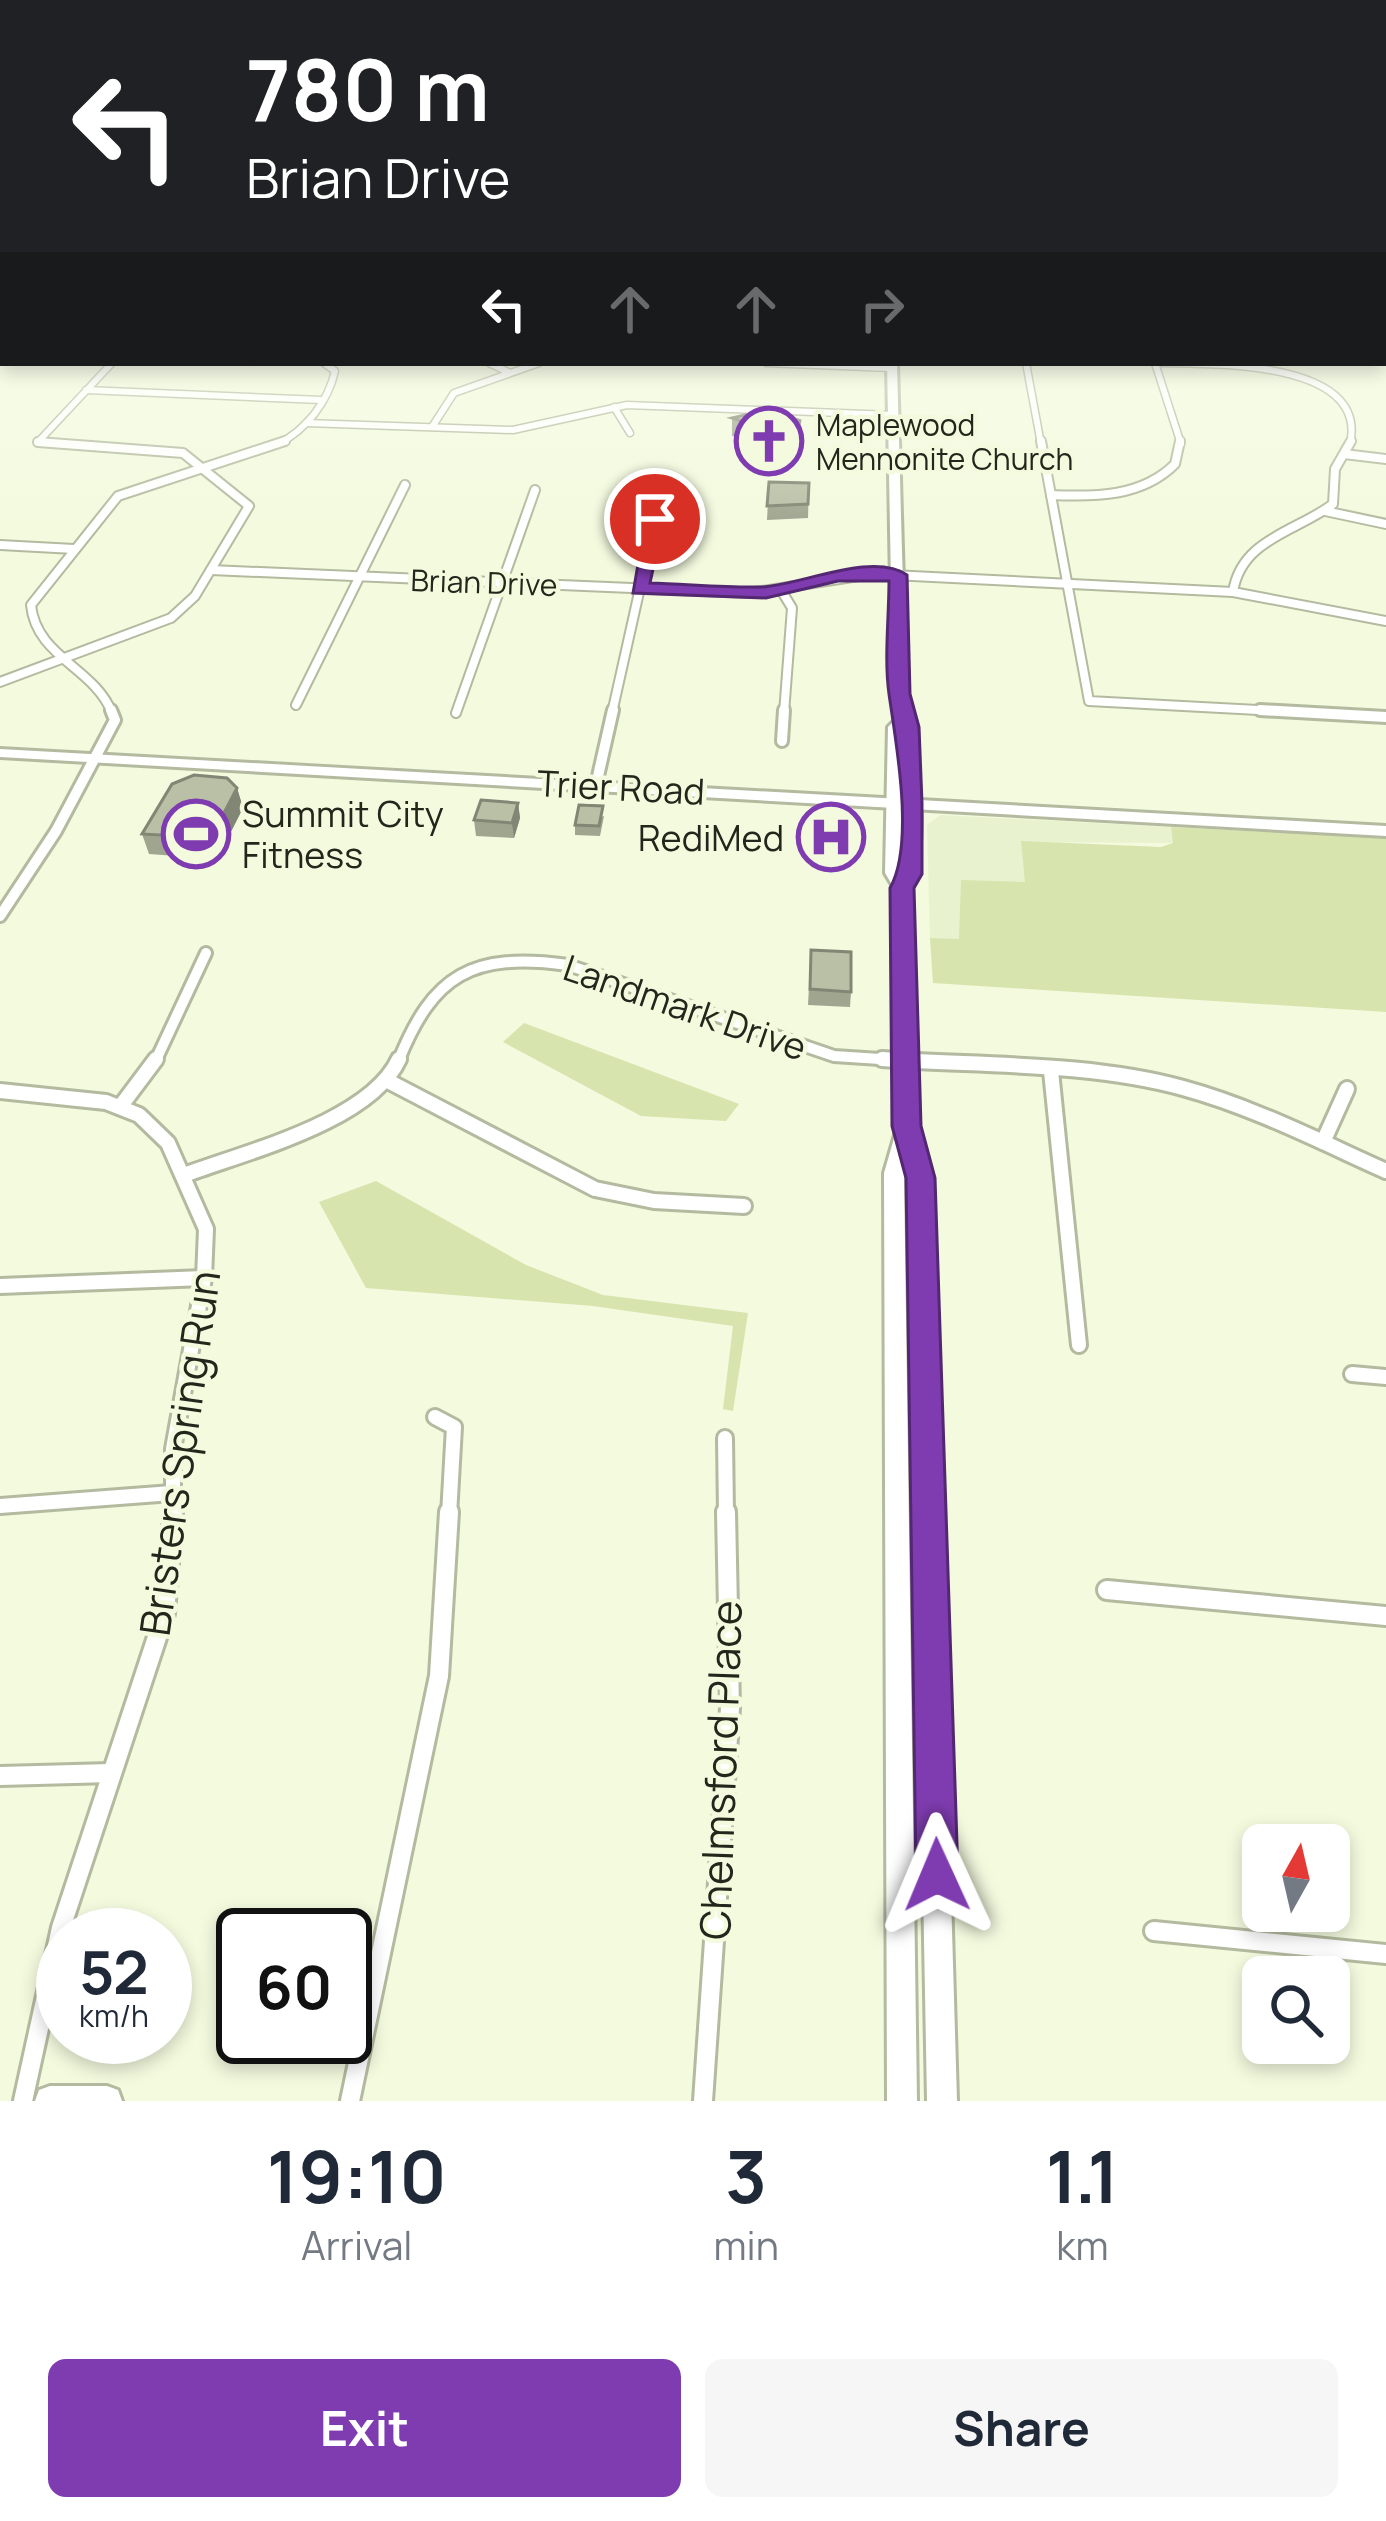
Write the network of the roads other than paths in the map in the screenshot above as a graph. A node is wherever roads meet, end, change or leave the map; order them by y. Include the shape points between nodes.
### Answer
1 (109, 366) edge
2 (327, 366) edge
3 (495, 366) edge
4 (529, 366) edge
5 (891, 366) edge
6 (1027, 366) edge
7 (1159, 366) edge
8 (1192, 366) edge
9 (508, 372) junction
10 (86, 391) junction
11 (321, 400) junction
12 (614, 407) junction
13 (892, 415) junction
14 (306, 423) junction
15 (432, 427) junction
16 (629, 433) dead end
17 (1344, 454) junction
18 (1386, 459) edge
19 (203, 467) junction
20 (405, 485) dead end
21 (535, 490) dead end
22 (661, 494) dead end
23 (1051, 495) junction
24 (1325, 512) junction
25 (1386, 524) edge
26 (0, 545) edge
27 (74, 549) junction
28 (211, 570) junction
29 (898, 575) junction
30 (358, 577) junction
31 (502, 582) junction
32 (1066, 584) junction
33 (640, 589) junction
34 (781, 590) junction
35 (1232, 592) junction
36 (1386, 621) edge
37 (67, 659) junction
38 (0, 682) edge
39 (296, 706) dead end
40 (456, 713) dead end
41 (1386, 717) edge
42 (782, 741) dead end
43 (0, 753) edge
44 (95, 758) junction
45 (596, 785) junction
46 (902, 802) junction
47 (1386, 832) edge
48 (0, 916) edge
49 (206, 953) dead end
50 (905, 1062) junction
51 (1051, 1071) junction
52 (388, 1081) junction
53 (1348, 1089) dead end
54 (0, 1091) edge
55 (119, 1107) junction
56 (906, 1126) junction
57 (1323, 1142) junction
58 (1386, 1171) edge
59 (184, 1175) junction
60 (744, 1206) dead end
61 (204, 1278) junction
62 (0, 1286) edge
63 (1079, 1345) dead end
64 (1352, 1374) dead end
65 (1386, 1377) edge
66 (435, 1417) dead end
67 (725, 1438) dead end
68 (172, 1492) junction
69 (0, 1506) edge
70 (1107, 1590) dead end
71 (1386, 1616) edge
72 (111, 1773) junction
73 (0, 1776) edge
74 (1154, 1931) dead end
75 (1386, 1954) edge
76 (23, 2101) edge
77 (50, 2101) edge
78 (106, 2101) edge
79 (350, 2101) edge
80 (703, 2101) edge
81 (902, 2101) edge
82 (942, 2101) edge

1 - 10 street
2 - 11 street via 335,376
3 - 9 street
4 - 9 street
5 - 13 main road
6 - 23 street
7 - 23 street via 1179,461 1130,489
8 - 17 street via 1294,375 1340,402 1352,426
9 - 15 street via 454,393
10 - 11 street
10 - 19 street via 38,442 170,449
11 - 14 street
12 - 13 street
12 - 15 street via 533,428
12 - 16 street
13 - 29 main road
14 - 15 street
14 - 19 street via 282,443
17 - 18 street
17 - 24 street
19 - 27 street via 118,496
19 - 28 street via 249,506
20 - 30 street
21 - 31 street
22 - 33 street
23 - 32 street
24 - 25 street
24 - 35 street via 1244,555 1232,570
26 - 27 street
27 - 37 street via 30,612
28 - 30 street, Brian Drive
28 - 37 street via 171,618
29 - 32 street, Brian Drive
29 - 34 street, Brian Drive via 838,575
29 - 46 main road via 909,727
30 - 31 street, Brian Drive
30 - 39 street
31 - 33 street, Brian Drive
31 - 40 street
32 - 35 street, Brian Drive
32 - 41 street via 1089,701
33 - 34 street, Brian Drive
33 - 45 street
34 - 42 street via 792,608
35 - 36 street, Brian Drive
37 - 38 street
37 - 44 street via 114,711
43 - 44 main road, Trier Road
44 - 45 main road, Trier Road
44 - 48 street
45 - 46 main road, Trier Road
46 - 47 main road, Trier Road
46 - 50 main road via 910,874 902,888
49 - 55 street via 151,1070
50 - 51 street, Landmark Drive
50 - 52 street, Landmark Drive via 809,1051 568,964 533,961 483,967 439,988 419,1010
50 - 56 main road
51 - 57 street, Landmark Drive via 1180,1087
51 - 63 street
52 - 59 street via 330,1117
52 - 60 street via 595,1190
53 - 57 street
54 - 55 street
55 - 59 street, Bristers Spring Run via 153,1125
56 - 81 main road via 894,1173
56 - 82 main road via 920,1178
57 - 58 street, Landmark Drive
59 - 61 street, Bristers Spring Run via 206,1229
61 - 62 street
61 - 68 street, Bristers Spring Run
64 - 65 street
66 - 79 street via 454,1427 441,1658
67 - 80 street, Chelmsford Place via 730,1708
68 - 69 street
68 - 72 street, Bristers Spring Run via 165,1612
70 - 71 street
72 - 73 street
72 - 76 street, Bristers Spring Run via 61,1928
74 - 75 street
77 - 78 main road

